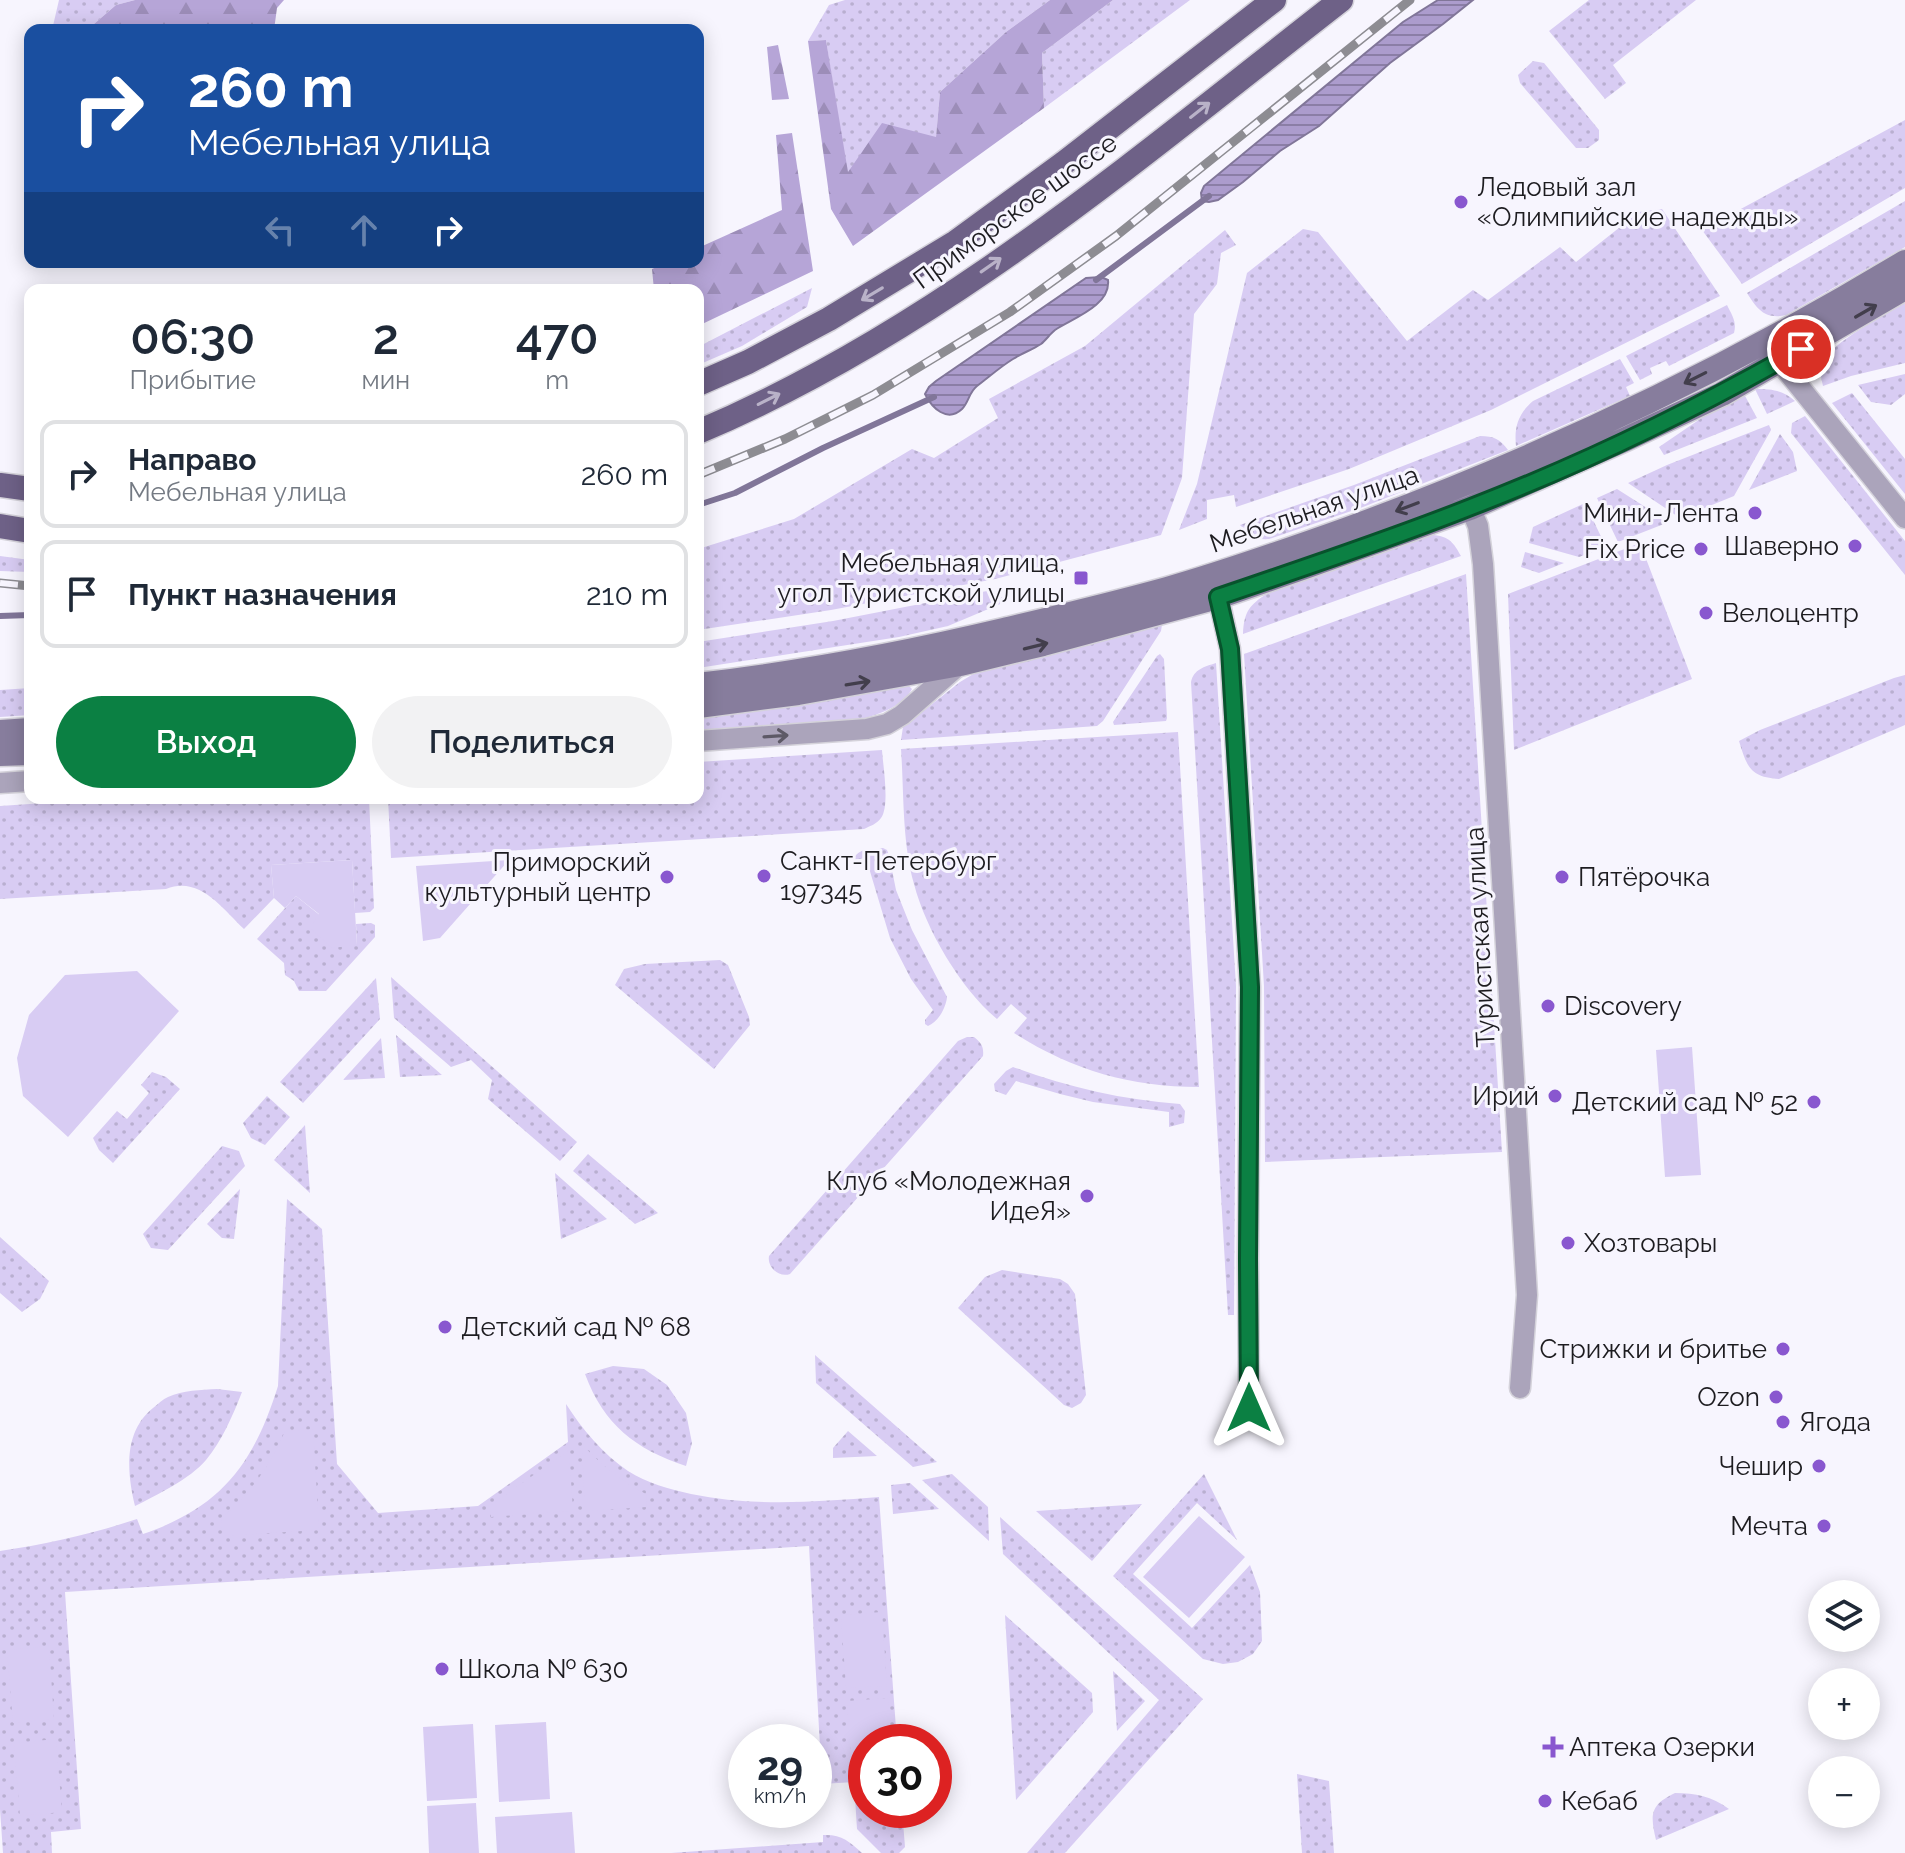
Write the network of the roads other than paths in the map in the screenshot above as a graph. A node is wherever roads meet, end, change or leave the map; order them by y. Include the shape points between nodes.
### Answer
1 (1274, 0) edge
2 (1341, 0) edge
3 (1905, 262) edge
4 (1905, 288) edge
5 (1772, 352) junction
6 (704, 381) edge
7 (704, 429) edge
8 (0, 485) edge
9 (24, 488) edge
10 (1466, 497) junction
11 (1905, 518) edge
12 (0, 526) edge
13 (24, 530) edge
14 (1215, 586) junction
15 (960, 664) junction
16 (704, 684) edge
17 (704, 705) edge
18 (24, 730) edge
19 (0, 732) edge
20 (704, 741) edge
21 (24, 753) edge
22 (0, 754) edge
23 (24, 781) edge
24 (0, 783) edge
25 (1520, 1388) dead end
26 (1249, 1408) dead end

1 -> 6 main road, Приморское шоссе via 956,242 829,319
7 -> 2 main road, Приморское шоссе via 837,363 943,300 1072,209
3 - 5 street, Мебельная улица
5 -> 4 street, Мебельная улица
5 - 10 street, Мебельная улица via 1722,394 1626,439
5 - 11 street
8 - 9 main road
10 - 14 street, Мебельная улица via 1328,536
10 - 25 street, Туристская улица via 1478,526 1483,564 1521,1189 1527,1295
12 - 13 main road
15 -> 14 street, Мебельная улица via 1057,640
14 - 16 street, Мебельная улица via 1089,609 941,645
14 - 26 street via 1230,649 1250,987
17 -> 15 street, Мебельная улица
20 -> 15 street via 887,724
18 - 19 street
21 - 22 street
23 - 24 street

